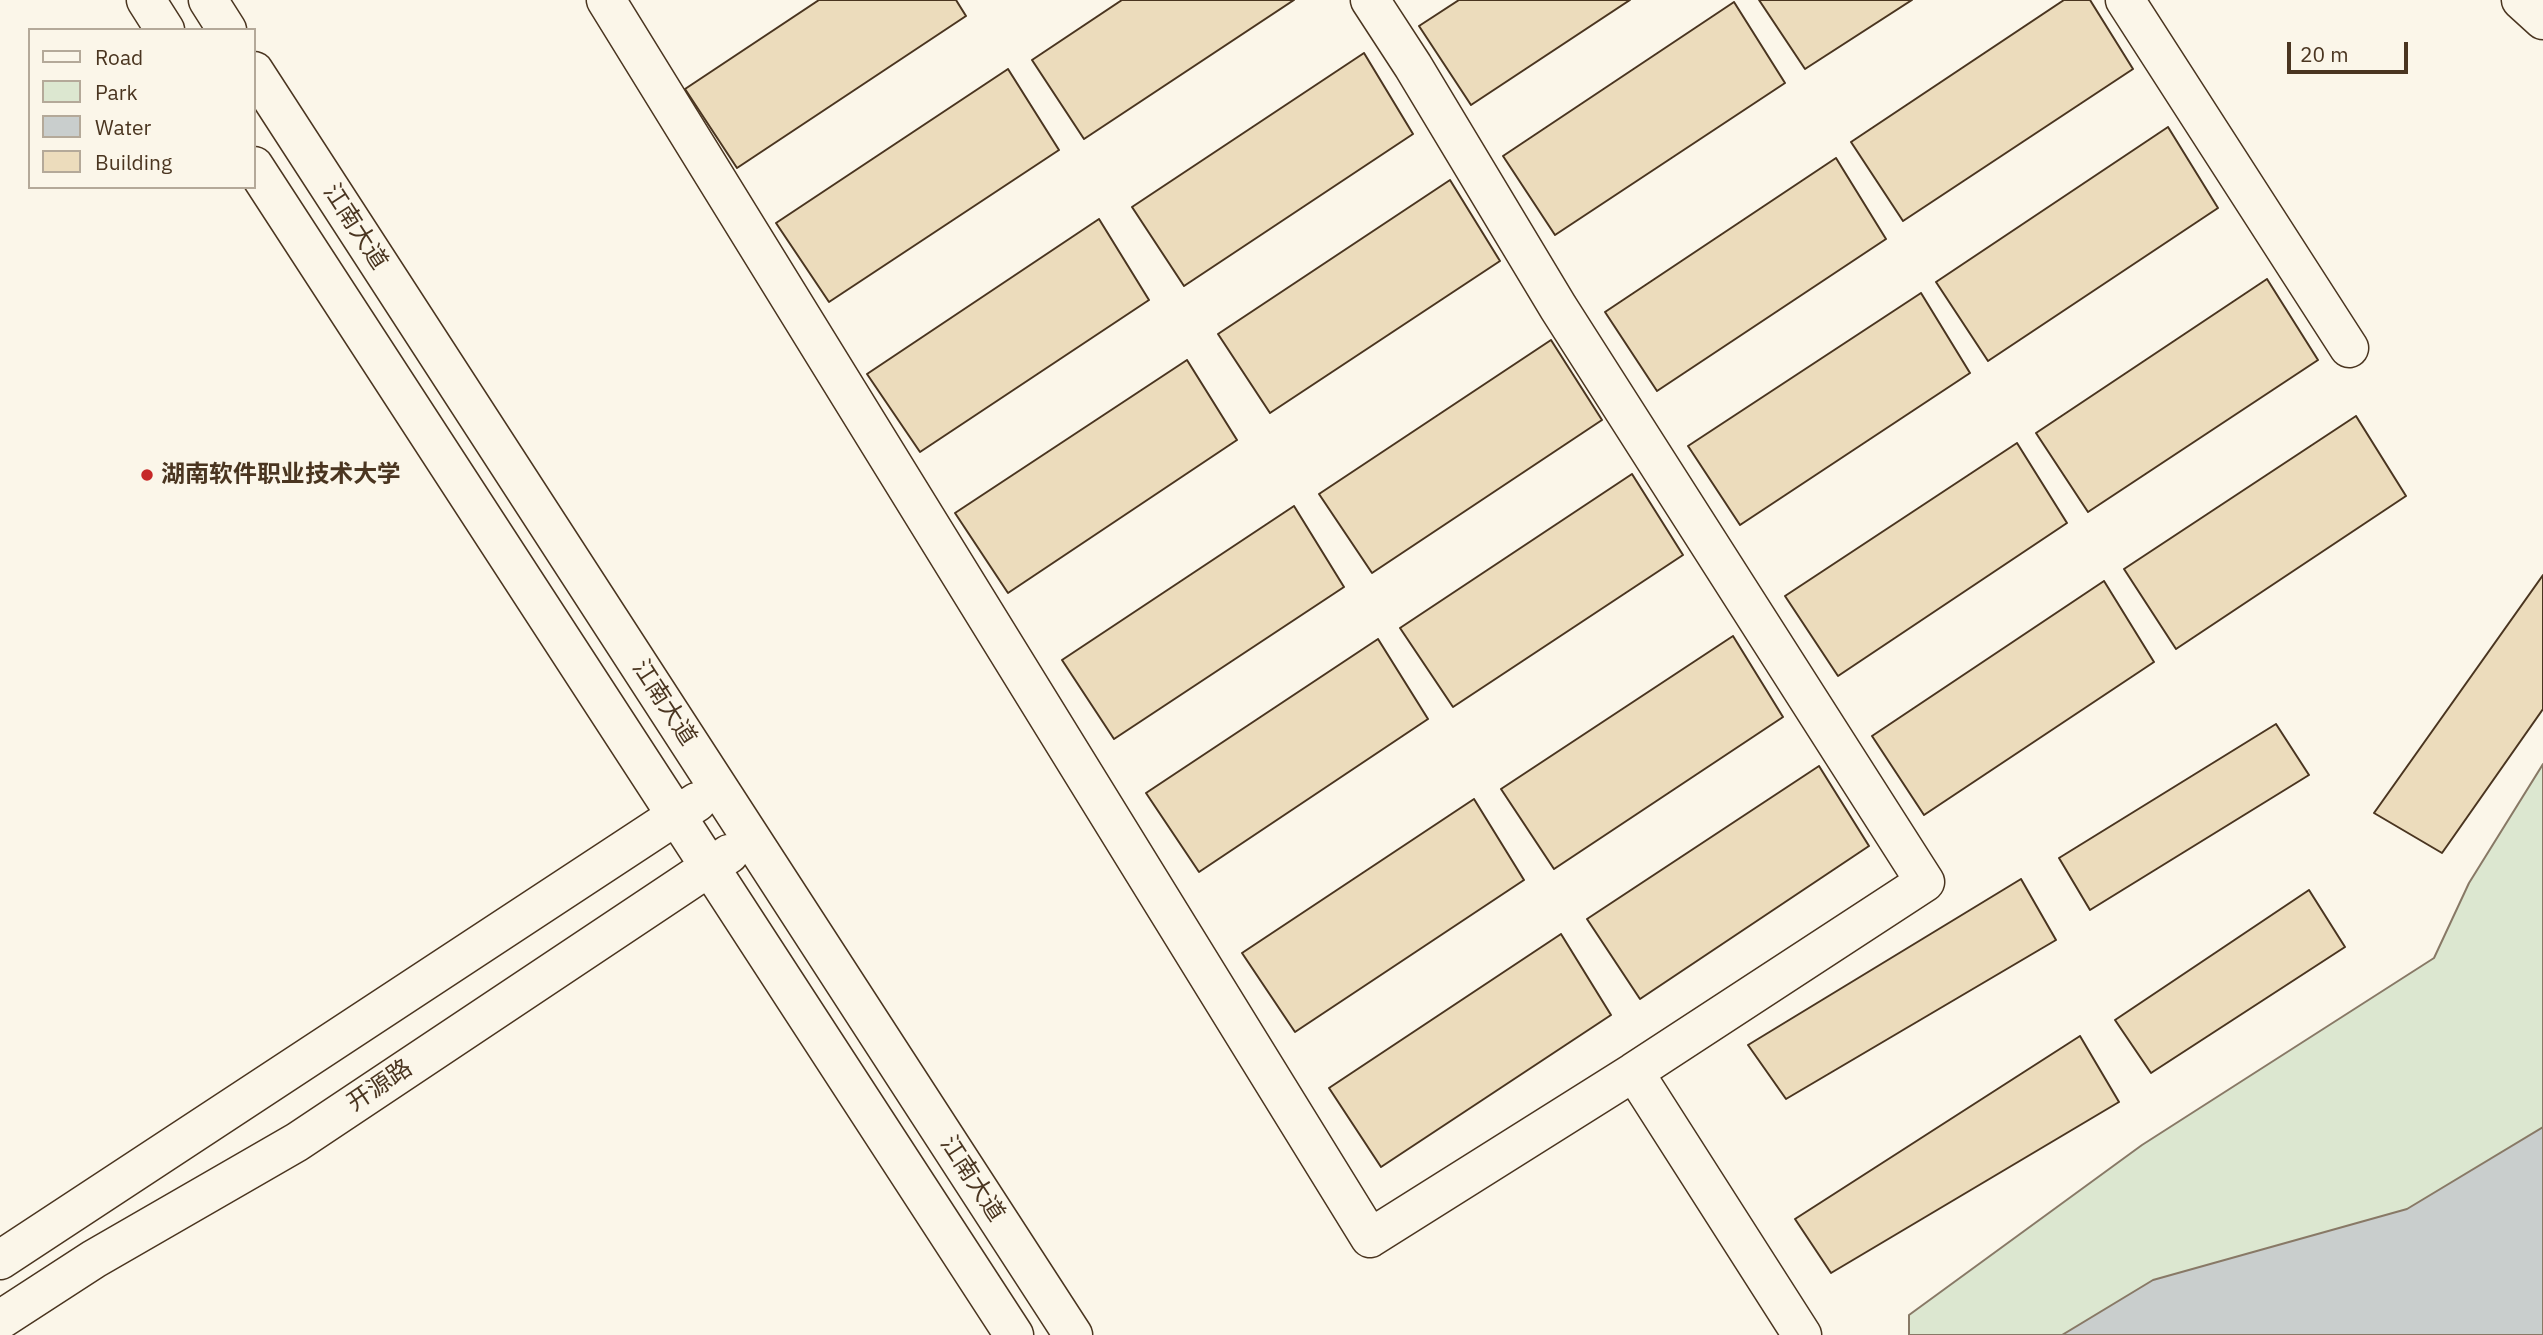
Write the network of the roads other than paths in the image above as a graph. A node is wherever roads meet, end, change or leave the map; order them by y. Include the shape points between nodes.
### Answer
1 (146, 0) edge
2 (208, 0) edge
3 (606, 0) edge
4 (1370, 0) edge
5 (2125, 0) edge
6 (2521, 0) edge
7 (2543, 20) edge
8 (164, 28) edge
9 (226, 28) edge
10 (256, 74) edge
11 (256, 169) edge
12 (2349, 348) dead end
13 (720, 788) junction
14 (676, 817) junction
15 (752, 839) junction
16 (709, 868) junction
17 (1634, 1072) junction
18 (0, 1260) edge
19 (0, 1320) edge
20 (1014, 1335) edge
21 (1073, 1335) edge
22 (1802, 1335) edge

1 - 8 main road
2 - 9 main road
3 - 17 main road via 1370,1238
4 - 17 main road via 1558,307 1925,882
5 - 12 main road
6 - 7 main road
10 - 13 main road, 江南大道
11 - 14 main road, 江南大道
13 - 14 main road
13 - 15 main road, 江南大道
14 - 16 main road, 江南大道
14 - 18 main road
15 - 16 main road, 开源路
15 - 21 main road, 江南大道
16 - 19 main road, 开源路 via 297,1142 94,1259
16 - 20 main road, 江南大道
17 - 22 main road

